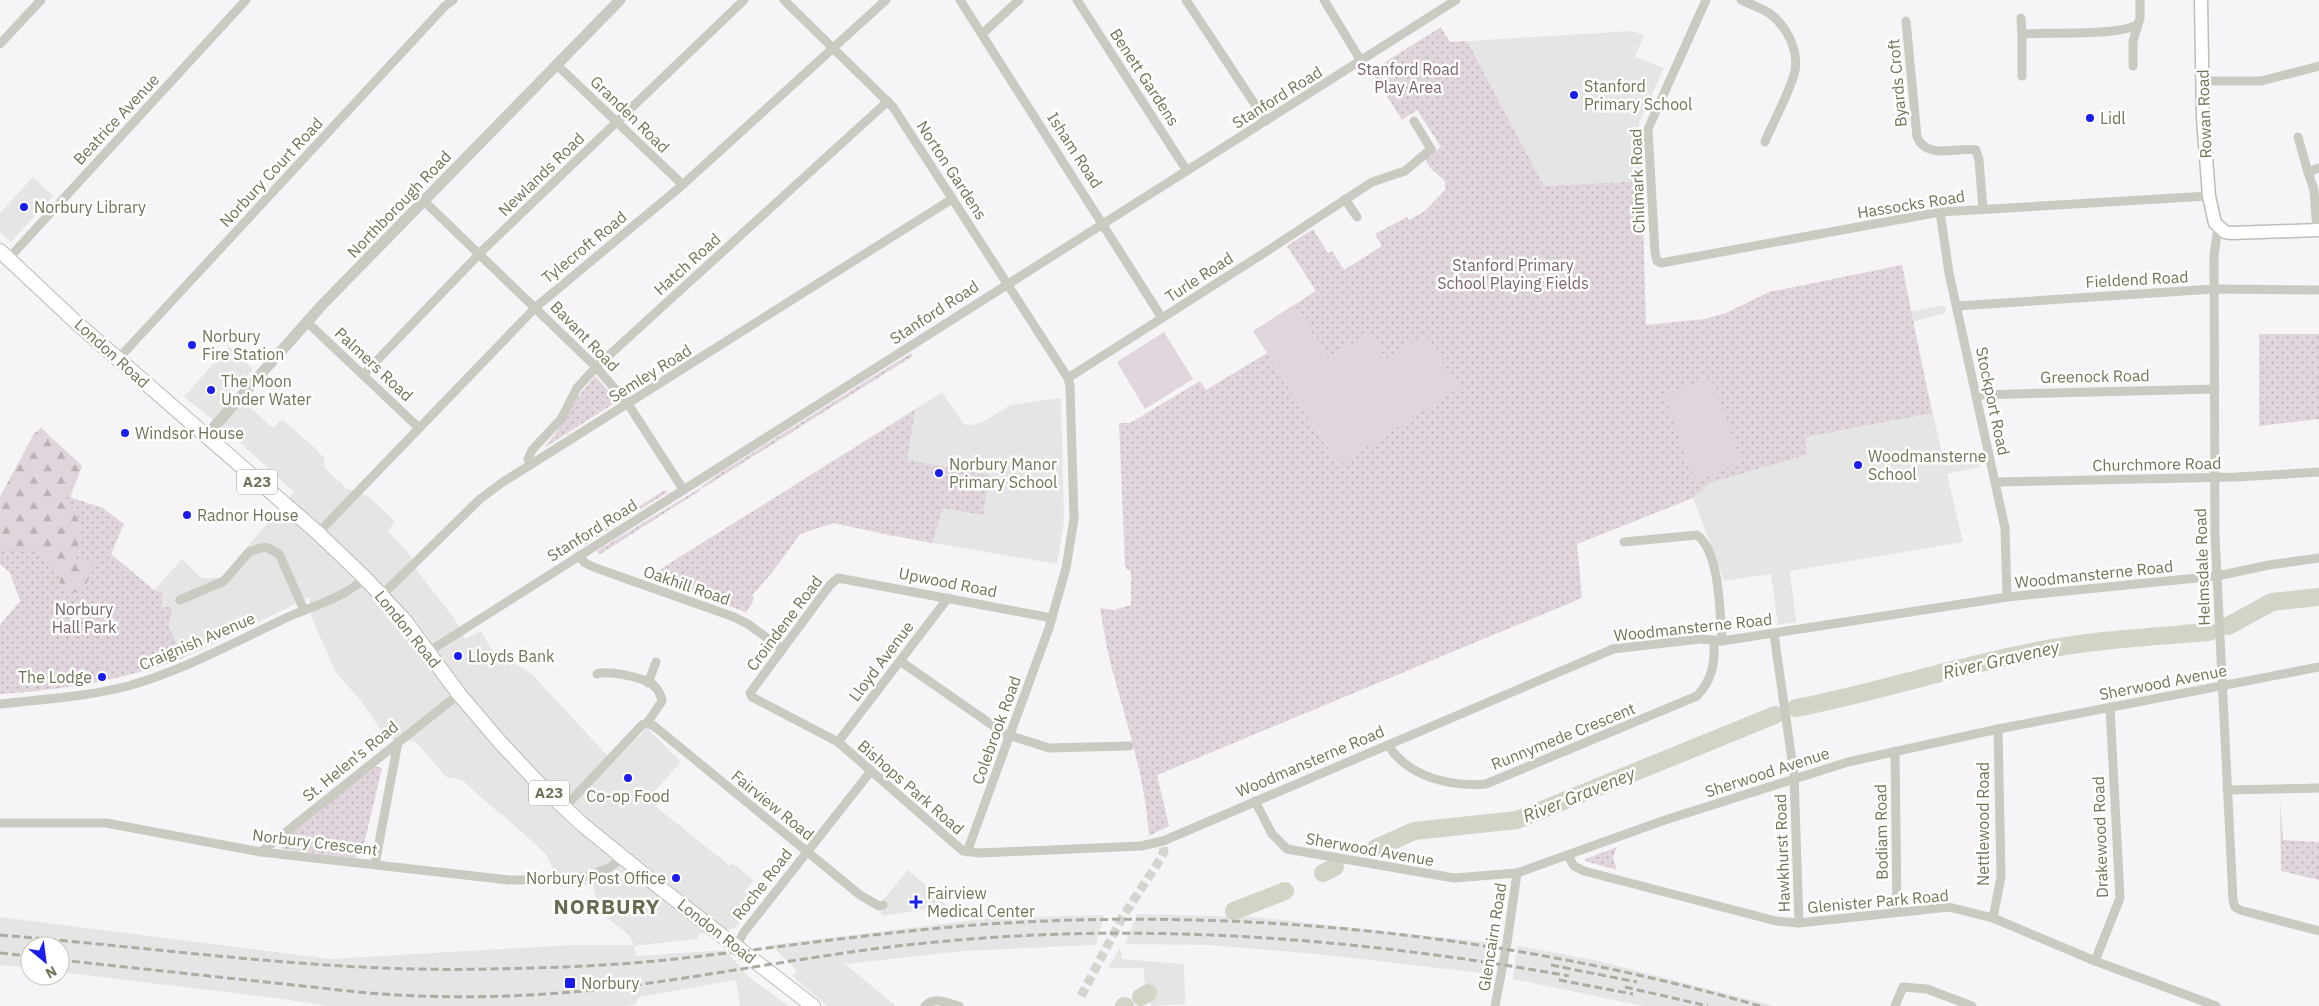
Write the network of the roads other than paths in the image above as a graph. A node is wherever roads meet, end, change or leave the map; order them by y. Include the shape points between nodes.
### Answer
1 (41, 0) edge
2 (246, 0) edge
3 (453, 0) edge
4 (620, 0) edge
5 (744, 0) edge
6 (784, 0) edge
7 (886, 0) edge
8 (960, 0) edge
9 (1019, 0) edge
10 (1077, 0) edge
11 (1186, 0) edge
12 (1324, 0) edge
13 (1706, 0) edge
14 (1741, 0) edge
15 (2140, 0) edge
16 (2201, 0) edge
17 (1454, 1) edge
18 (442, 3) edge
19 (2021, 18) dead end
20 (1906, 21) dead end
21 (2136, 25) junction
22 (982, 34) junction
23 (2022, 34) junction
24 (0, 44) edge
25 (834, 47) junction
26 (1361, 61) junction
27 (557, 65) junction
28 (2133, 66) dead end
29 (2319, 66) edge
30 (2022, 76) dead end
31 (2202, 81) junction
32 (888, 101) junction
33 (1266, 121) junction
34 (1414, 121) dead end
35 (617, 122) junction
36 (2298, 137) dead end
37 (1764, 142) dead end
38 (2319, 168) edge
39 (1187, 171) junction
40 (2308, 172) junction
41 (683, 185) junction
42 (2209, 196) junction
43 (952, 199) junction
44 (1345, 199) junction
45 (424, 201) junction
46 (1983, 209) junction
47 (1940, 212) junction
48 (1357, 217) dead end
49 (1104, 223) junction
50 (2218, 227) junction
51 (2318, 230) edge
52 (1655, 253) joint
53 (480, 254) junction
54 (4, 255) edge
55 (1007, 284) junction
56 (2214, 289) junction
57 (2319, 290) edge
58 (1957, 306) junction
59 (536, 307) junction
60 (1162, 318) junction
61 (307, 322) junction
62 (119, 358) junction
63 (596, 367) junction
64 (363, 375) junction
65 (1068, 378) junction
66 (2215, 389) junction
67 (1976, 395) junction
68 (628, 404) junction
69 (419, 428) junction
70 (206, 436) junction
71 (531, 464) junction
72 (2319, 472) edge
73 (2215, 478) junction
74 (1996, 482) junction
75 (683, 489) junction
76 (318, 533) junction
77 (1624, 542) dead end
78 (578, 556) junction
79 (2319, 558) edge
80 (2217, 576) junction
81 (365, 578) junction
82 (838, 578) joint
83 (382, 595) junction
84 (2007, 597) junction
85 (948, 598) junction
86 (180, 600) dead end
87 (304, 610) junction
88 (1052, 618) junction
89 (1774, 634) junction
90 (1718, 641) junction
91 (782, 649) junction
92 (428, 652) junction
93 (900, 661) junction
94 (656, 662) dead end
95 (2319, 667) edge
96 (596, 674) dead end
97 (648, 683) junction
98 (2222, 686) junction
99 (753, 687) joint
100 (459, 694) junction
101 (0, 704) edge
102 (2110, 707) junction
103 (647, 723) junction
104 (1998, 729) junction
105 (1010, 736) junction
106 (398, 742) junction
107 (838, 742) junction
108 (1388, 745) junction
109 (1129, 746) dead end
110 (1895, 752) junction
111 (871, 772) junction
112 (1794, 780) junction
113 (2319, 788) edge
114 (2227, 790) junction
115 (1255, 801) junction
116 (565, 807) junction
117 (0, 823) edge
118 (1163, 841) joint
119 (260, 852) junction
120 (807, 852) junction
121 (967, 852) junction
122 (1568, 856) junction
123 (622, 858) junction
124 (375, 864) junction
125 (1517, 873) junction
126 (883, 905) dead end
127 (1897, 912) junction
128 (1993, 918) junction
129 (1799, 923) junction
130 (2319, 931) edge
131 (736, 946) junction
132 (2095, 961) junction
133 (813, 1006) edge
134 (925, 1006) edge
135 (959, 1006) edge
136 (1496, 1006) edge
137 (1896, 1006) edge
138 (1972, 1006) edge
139 (2216, 1006) edge

1 - 24 street
2 - 54 street, Beatrice Avenue
3 - 18 street, Norbury Court Road
4 - 27 street, Northborough Road
5 - 35 street, Newlands Road
6 - 25 street, Norton Gardens
7 - 25 street, Tylecroft Road
8 - 22 street, Isham Road
9 - 22 street
10 - 39 street, Benett Gardens
11 - 33 street
12 - 26 street
13 - 52 street, Chilmark Road via 1648,129
14 - 37 street via 1768,12 1778,21 1789,38 1794,58 1793,76
15 - 21 street via 2140,18
16 - 31 main road, Rowan Road
17 - 26 street, Stanford Road
18 - 62 street, Norbury Court Road
19 - 23 street
20 - 46 street, Byards Croft via 1917,137 1930,150 1976,150
21 - 23 street via 2086,32
21 - 28 street
22 - 49 street, Isham Road
23 - 30 street
25 - 32 street, Norton Gardens
25 - 41 street, Tylecroft Road
26 - 33 street, Stanford Road
27 - 35 street, Granden Road
27 - 45 street, Northborough Road
29 - 31 street via 2261,81
31 - 42 main road, Rowan Road
32 - 43 street, Norton Gardens
32 - 63 street, Hatch Road
33 - 39 street, Stanford Road
34 - 44 street, Turle Road via 1431,150 1405,171 1376,180
35 - 41 street, Granden Road
35 - 53 street, Newlands Road
36 - 40 street
38 - 40 street
39 - 49 street, Stanford Road
40 - 51 street via 2314,190
41 - 59 street, Tylecroft Road
42 - 46 street, Hassocks Road
42 - 50 main road, Rowan Road
43 - 55 street, Norton Gardens
43 - 68 street, Semley Road
44 - 48 street
44 - 60 street, Turle Road
45 - 53 street, Bavant Road
45 - 61 street, Northborough Road
46 - 47 street, Hassocks Road
47 - 52 street, Hassocks Road via 1664,263 1658,261
47 - 58 street, Stockport Road
49 - 55 street, Stanford Road
49 - 60 street, Isham Road
50 - 51 main road via 2232,233
50 - 56 street, Helmsdale Road
53 - 59 street, Bavant Road
53 - 64 street, Newlands Road
54 - 62 highway, London Road / A23
55 - 65 street, Norton Gardens
55 - 75 street, Stanford Road
56 - 57 street, Fieldend Road
56 - 58 street, Fieldend Road
56 - 66 street, Helmsdale Road
58 - 67 street, Stockport Road
59 - 63 street, Bavant Road
59 - 69 street, Tylecroft Road
60 - 65 street, Turle Road
61 - 64 street, Palmers Road
61 - 70 street, Northborough Road
62 - 70 highway, London Road / A23
63 - 68 street, Bavant Road
63 - 71 street, Hatch Road via 577,388 558,422 532,450 528,459
64 - 69 street, Palmers Road
65 - 88 street, Colebrook Road via 1073,527
66 - 67 street, Greenock Road
66 - 73 street, Helmsdale Road
67 - 74 street, Stockport Road
68 - 71 street, Semley Road
68 - 75 street, Bavant Road
69 - 76 street, Tylecroft Road
70 - 76 highway, London Road / A23
71 - 83 street, Semley Road via 480,499
72 - 73 street, Churchmore Road
73 - 74 street, Churchmore Road
73 - 80 street, Helmsdale Road
74 - 84 street, Stockport Road via 2006,536
75 - 78 street, Stanford Road
76 - 81 highway, London Road / A23
77 - 90 street, Runnymede Crescent via 1697,535 1703,540 1717,584
78 - 91 street, Oakhill Road via 596,568 734,617
78 - 92 street, Stanford Road
79 - 80 street, Woodmansterne Road
80 - 84 street, Woodmansterne Road
80 - 98 street, Helmsdale Road
81 - 83 highway, London Road / A23
81 - 87 street, Craignish Avenue via 352,588
82 - 85 street, Upwood Road
82 - 91 street, Croindene Road
83 - 92 highway, London Road / A23
84 - 89 street, Woodmansterne Road
85 - 88 street, Upwood Road
85 - 93 street, Lloyd Avenue
86 - 87 street via 224,581 250,551 266,547 279,554
87 - 101 street, Craignish Avenue via 190,664 128,686 79,696
88 - 105 street, Colebrook Road
89 - 90 street, Woodmansterne Road
89 - 112 street, Hawkhurst Road
90 - 108 street, Woodmansterne Road via 1700,639 1613,649
90 - 108 street, Runnymede Crescent via 1710,680 1697,696 1486,784 1464,786 1423,774 1400,759
91 - 99 street, Croindene Road
92 - 100 highway, London Road / A23
93 - 105 street
93 - 107 street, Lloyd Avenue
94 - 97 street
95 - 98 street, Sherwood Avenue
96 - 97 street via 606,671
97 - 103 street via 660,694 662,701
98 - 102 street, Sherwood Avenue
98 - 114 street, Helmsdale Road
99 - 107 street, Bishops Park Road via 752,697
100 - 106 street, St. Helen's Road
100 - 116 highway, London Road / A23 via 505,747
102 - 104 street, Sherwood Avenue
102 - 132 street, Drakewood Road via 2120,898
103 - 116 street
103 - 120 street, Fairview Road
104 - 110 street, Sherwood Avenue
104 - 128 street, Nettlewood Road via 2001,877
105 - 109 street via 1049,748
105 - 121 street, Colebrook Road
106 - 119 street, St. Helen's Road
106 - 124 street
107 - 111 street, Bishops Park Road
108 - 115 street, Woodmansterne Road
110 - 112 street, Sherwood Avenue via 1848,762
110 - 127 street, Bodiam Road
111 - 120 street, Roche Road
111 - 121 street, Bishops Park Road
112 - 122 street, Sherwood Avenue via 1665,820
112 - 129 street, Hawkhurst Road
113 - 114 street
114 - 130 street, Helmsdale Road via 2232,900 2235,906
115 - 118 street, Woodmansterne Road
115 - 125 street, Sherwood Avenue via 1272,834 1287,849 1454,878
116 - 123 highway, London Road / A23
117 - 119 street, Norbury Crescent via 106,823
118 - 121 street, Bishops Park Road via 1140,846
119 - 124 street, Norbury Crescent
120 - 126 street, Fairview Road via 860,895 879,906
120 - 131 street, Roche Road
122 - 125 street, Sherwood Avenue
122 - 129 street, Glenister Park Road via 1574,866 1584,871 1776,921
123 - 124 street, Norbury Crescent via 595,874 554,880 509,880
123 - 131 highway, London Road / A23
125 - 136 street, Glencairn Road
127 - 128 street, Glenister Park Road via 1949,907
127 - 129 street, Glenister Park Road
128 - 132 street, Glenister Park Road
131 - 133 highway, London Road / A23
132 - 139 street, Glenister Park Road
134 - 135 street via 932,1000
137 - 138 street via 1903,987 1927,989

